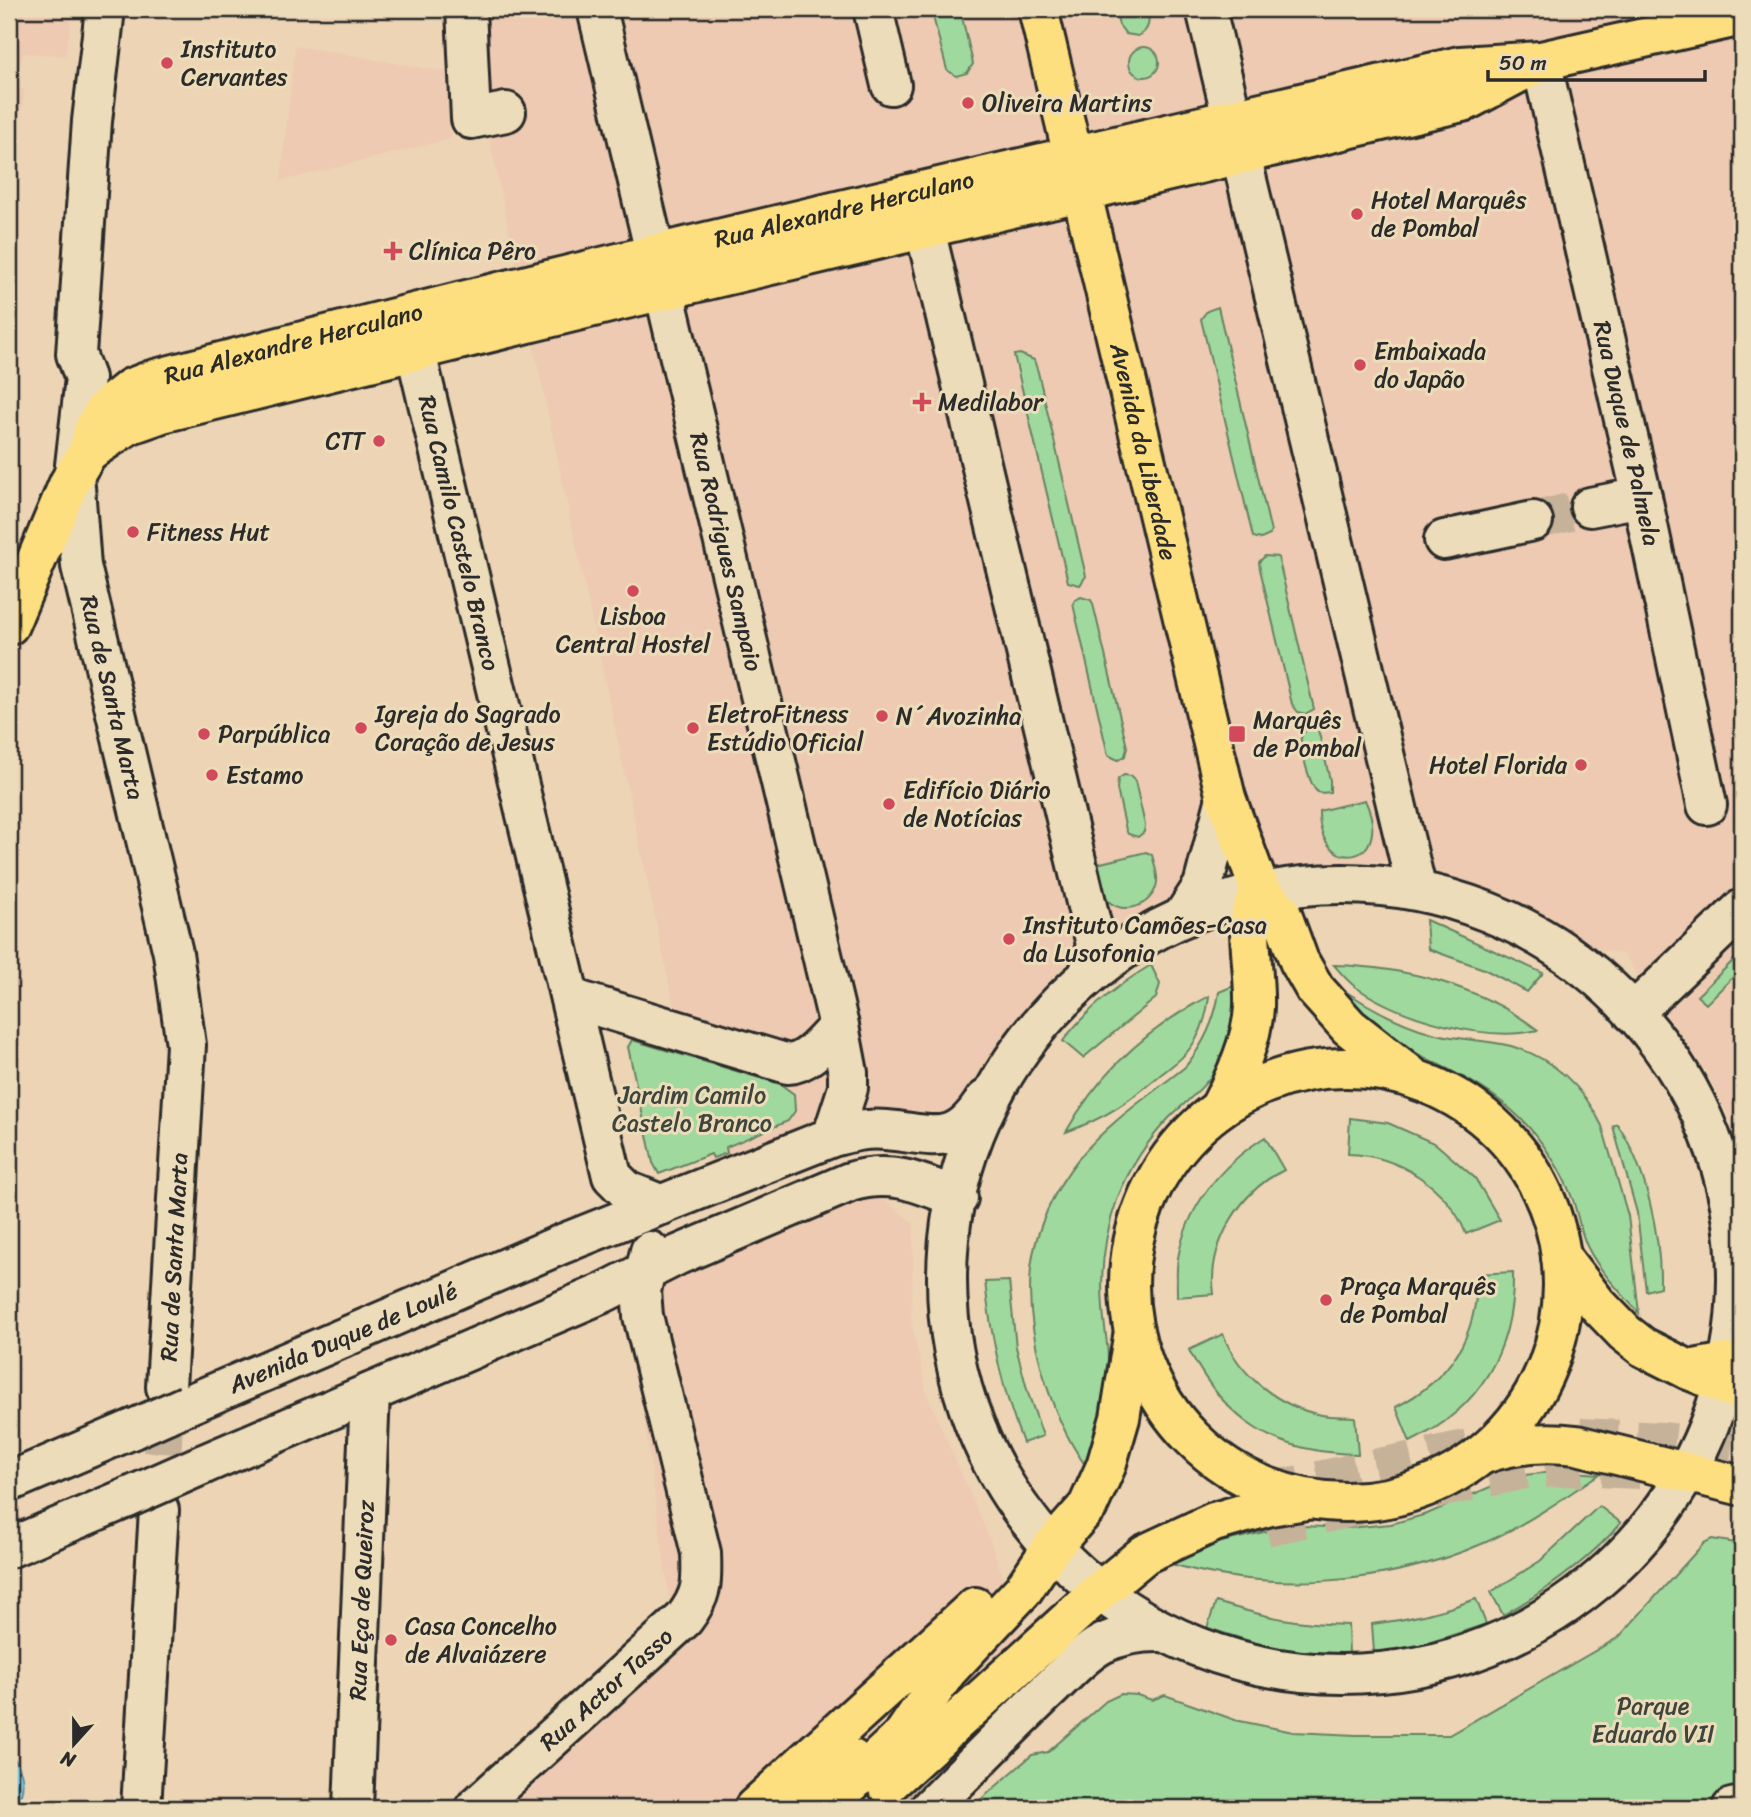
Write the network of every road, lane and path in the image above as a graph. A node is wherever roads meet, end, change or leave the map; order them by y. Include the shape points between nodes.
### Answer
1 (105, 9) edge
2 (466, 9) edge
3 (597, 9) edge
4 (873, 9) edge
5 (1038, 9) edge
6 (1206, 9) edge
7 (1742, 16) edge
8 (1541, 61) junction
9 (891, 85) dead end
10 (488, 115) dead end
11 (1236, 137) junction
12 (1078, 174) junction
13 (920, 211) junction
14 (660, 272) junction
15 (406, 314) junction
16 (415, 351) junction
17 (157, 397) junction
18 (81, 463) junction
19 (1642, 497) junction
20 (1590, 507) tunnel mouth
21 (1533, 521) tunnel mouth
22 (1444, 540) dead end
23 (9, 625) edge
24 (1226, 798) junction
25 (1707, 805) dead end
26 (1416, 887) junction
27 (1260, 890) junction
28 (1742, 909) edge
29 (1184, 915) junction
30 (1089, 973) junction
31 (570, 998) junction
32 (1633, 1013) junction
33 (839, 1027) junction
34 (1420, 1082) junction
35 (993, 1086) junction
36 (1219, 1109) junction
37 (832, 1137) junction
38 (958, 1198) junction
39 (671, 1201) junction
40 (1561, 1258) junction
41 (644, 1272) junction
42 (1134, 1331) junction
43 (1724, 1375) edge
44 (370, 1393) junction
45 (176, 1396) junction
46 (1481, 1455) junction
47 (1685, 1471) junction
48 (9, 1482) edge
49 (1742, 1486) edge
50 (1312, 1499) junction
51 (143, 1504) junction
52 (9, 1548) edge
53 (1051, 1548) junction
54 (1099, 1592) junction
55 (1159, 1632) junction
56 (852, 1759) dead end
57 (1742, 1806) edge
58 (141, 1808) edge
59 (353, 1808) edge
60 (475, 1808) edge
61 (754, 1808) edge
62 (801, 1808) edge
63 (824, 1808) edge
64 (862, 1808) edge
65 (930, 1808) edge
66 (1732, 1808) edge

1 - 18 street, Rua de Santa Marta via 76,354 85,378
2 - 10 street
3 - 14 street, Rua Rodrigues Sampaio
4 - 9 street
5 - 12 main road, Avenida da Liberdade
6 - 11 street
7 - 8 main road, Rua Alexandre Herculano
8 - 11 main road, Rua Alexandre Herculano via 1466,101
8 - 19 street, Rua Duque de Palmela
11 - 12 main road, Rua Alexandre Herculano
11 - 26 street
12 - 13 main road, Rua Alexandre Herculano
12 - 24 main road, Avenida da Liberdade
13 - 14 main road, Rua Alexandre Herculano
13 - 30 street via 1096,944
14 - 15 main road, Rua Alexandre Herculano
14 - 16 main road, Rua Alexandre Herculano
14 - 33 street, Rua Rodrigues Sampaio
15 - 16 street, Rua Camilo Castelo Branco
15 - 17 main road, Rua Alexandre Herculano
16 - 17 main road, Rua Alexandre Herculano
16 - 31 street, Rua Camilo Castelo Branco
17 - 18 main road
18 - 23 main road
18 - 45 street, Rua de Santa Marta via 81,566 173,953 186,1045
19 - 20 street
19 - 25 street, Rua Duque de Palmela
21 - 22 street
24 - 27 main road, Avenida da Liberdade
24 - 29 street via 1203,886
26 - 27 street via 1314,884
26 - 32 street via 1478,904 1565,947 1596,972
27 - 29 street
27 - 34 main road, Avenida da Liberdade via 1281,912 1299,961 1324,1001 1366,1042
27 - 36 main road via 1250,918 1254,1010 1244,1052
28 - 32 street
29 - 30 street via 1126,946
30 - 35 street via 1045,1015
31 - 33 street via 788,1064 807,1058
31 - 39 street, Rua Camilo Castelo Branco via 612,1176 628,1191
32 - 43 street via 1684,1090 1721,1188 1735,1276 1735,1309
33 - 37 street, Rua Rodrigues Sampaio via 848,1088
34 - 36 main road via 1369,1070 1316,1070 1265,1083
34 - 40 main road via 1463,1103 1515,1150 1545,1201
35 - 37 street, Avenida Duque de Loulé via 968,1123 947,1134 920,1136 867,1129
35 - 38 street via 963,1168
36 - 42 main road via 1170,1157 1139,1218 1129,1286
37 - 39 street, Avenida Duque de Loulé
38 - 41 street via 910,1179 863,1178
38 - 53 street via 954,1296 968,1381 1006,1486
39 - 41 street
39 - 45 street, Avenida Duque de Loulé
40 - 43 main road via 1579,1284 1643,1348
40 - 46 main road via 1561,1313 1547,1367 1520,1415
41 - 44 street
41 - 60 street, Rua Actor Tasso via 643,1316 701,1552 702,1584 684,1619
42 - 50 main road via 1160,1396 1206,1450 1266,1486
42 - 53 main road via 1125,1395 1106,1466 1088,1506
43 - 47 street
44 - 51 street, bridge via 204,1464
44 - 59 street, Rua Eça de Queiroz
45 - 48 street, Avenida Duque de Loulé, bridge via 133,1429
46 - 47 main road via 1504,1446 1555,1442
46 - 50 main road via 1443,1479 1401,1494 1357,1501
47 - 49 main road
47 - 55 street via 1636,1547 1608,1576 1536,1629 1474,1657 1396,1674 1297,1675 1213,1655
50 - 54 main road via 1270,1506 1193,1531 1145,1554
51 - 52 street
51 - 58 street
53 - 54 street
53 - 61 main road via 1010,1576
53 - 63 main road via 1023,1590 947,1671 902,1735
54 - 55 street
54 - 64 main road
55 - 65 street via 1117,1637 1084,1656
56 - 62 main road
57 - 66 street

